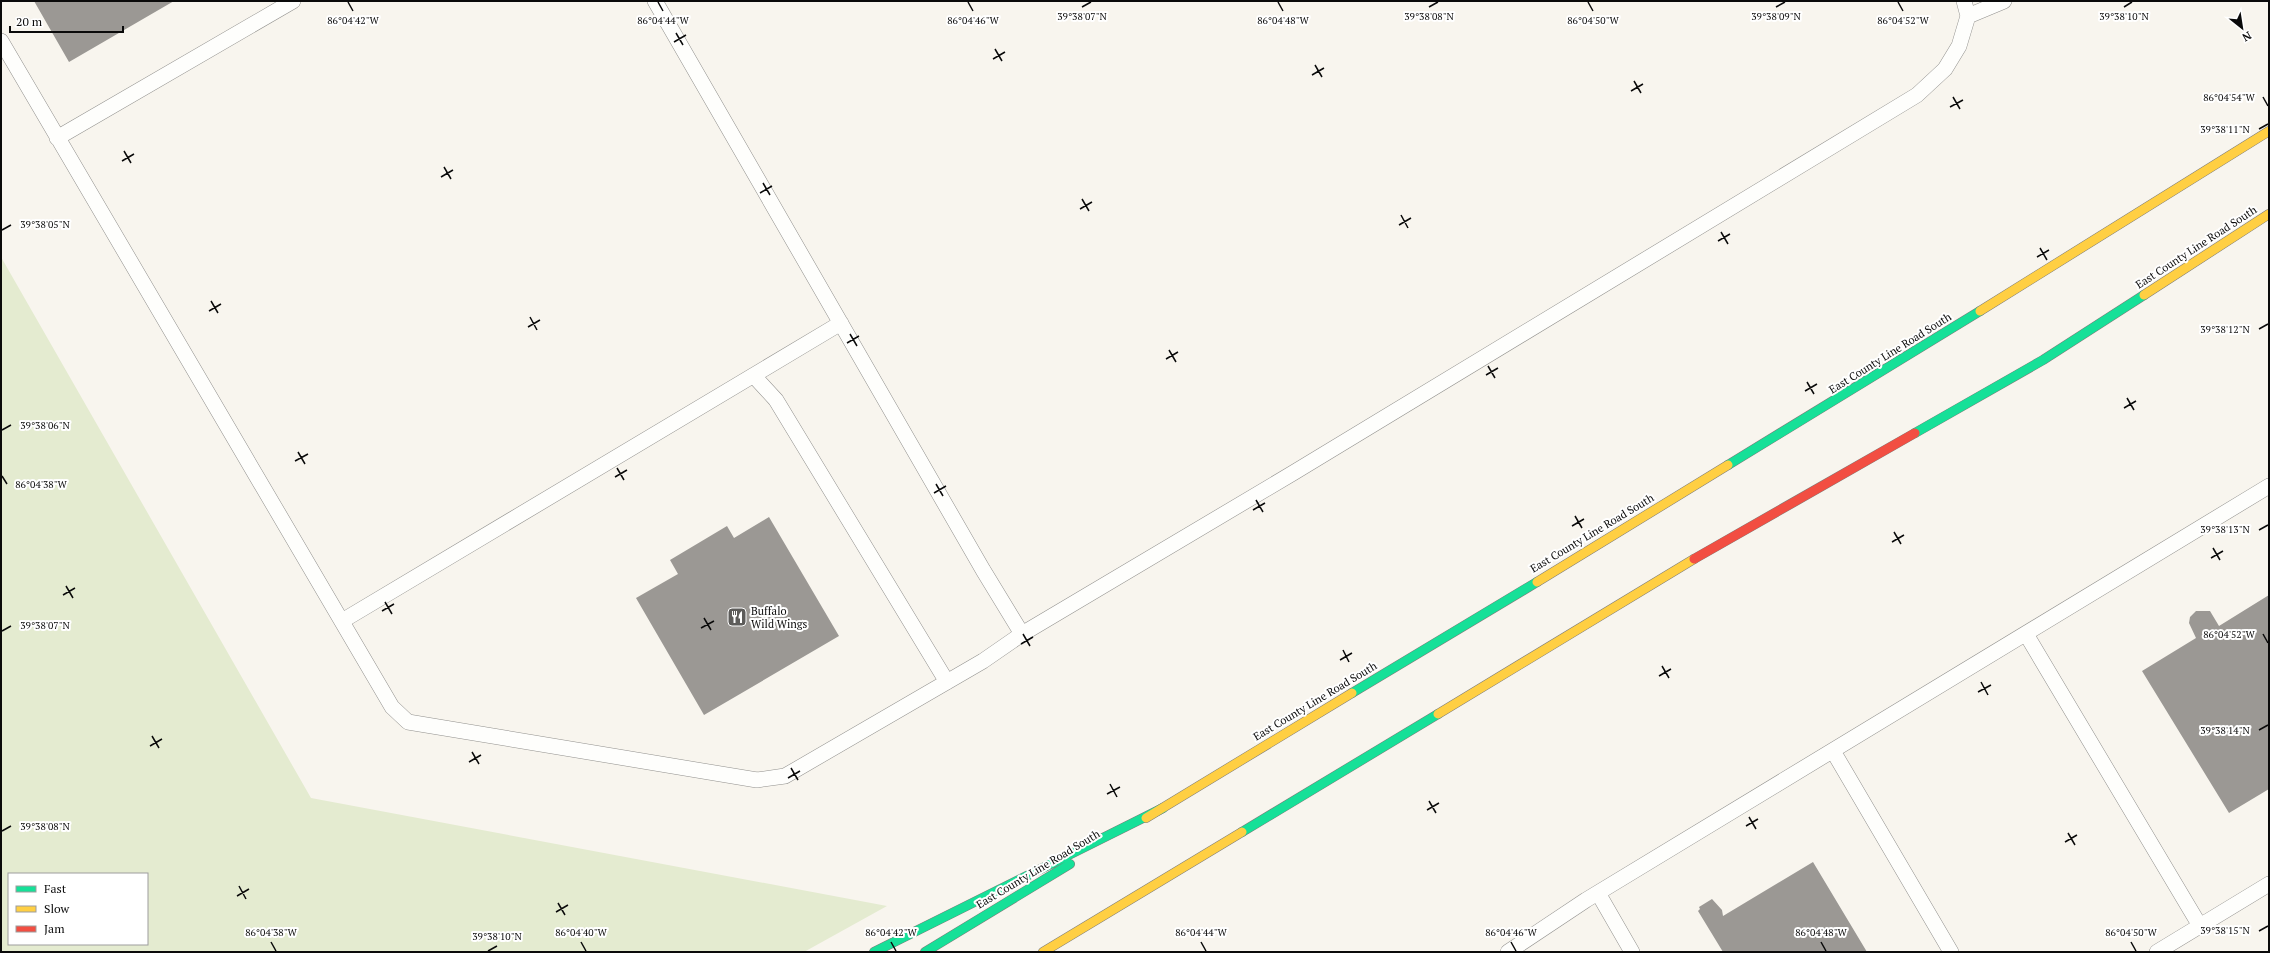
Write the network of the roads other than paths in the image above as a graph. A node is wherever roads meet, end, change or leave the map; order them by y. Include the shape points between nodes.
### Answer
1 (293, 1) edge
2 (655, 1) edge
3 (1964, 1) edge
4 (2004, 1) edge
5 (1968, 16) junction
6 (1, 41) edge
7 (2269, 131) edge
8 (57, 138) junction
9 (2269, 214) edge
10 (841, 323) junction
11 (754, 376) junction
12 (2269, 486) edge
13 (342, 621) junction
14 (1022, 634) junction
15 (2026, 634) junction
16 (947, 682) junction
17 (1833, 751) junction
18 (1163, 808) junction
19 (2269, 884) edge
20 (1598, 893) junction
21 (2200, 926) junction
22 (874, 952) edge
23 (925, 952) edge
24 (1043, 952) edge
25 (1508, 952) edge
26 (1632, 952) edge
27 (1950, 952) edge
28 (2157, 952) edge

1 - 8 lane
2 - 10 lane
3 - 5 lane
4 - 5 lane
5 - 14 lane via 1959,46 1945,69 1917,95
6 - 8 lane
7 - 18 main road, East County Line Road South via 1904,359
8 - 13 lane
9 - 24 main road, East County Line Road South via 2043,360 1717,545
10 - 11 lane
10 - 14 lane
11 - 13 lane
11 - 16 lane via 776,400
12 - 15 lane
13 - 16 lane via 392,707 408,722 757,780 785,776
14 - 16 lane
15 - 17 lane
15 - 21 lane
17 - 20 lane
17 - 27 lane
18 - 22 main road
18 - 23 main road, East County Line Road South
19 - 21 lane
20 - 25 lane
20 - 26 lane
21 - 28 lane

